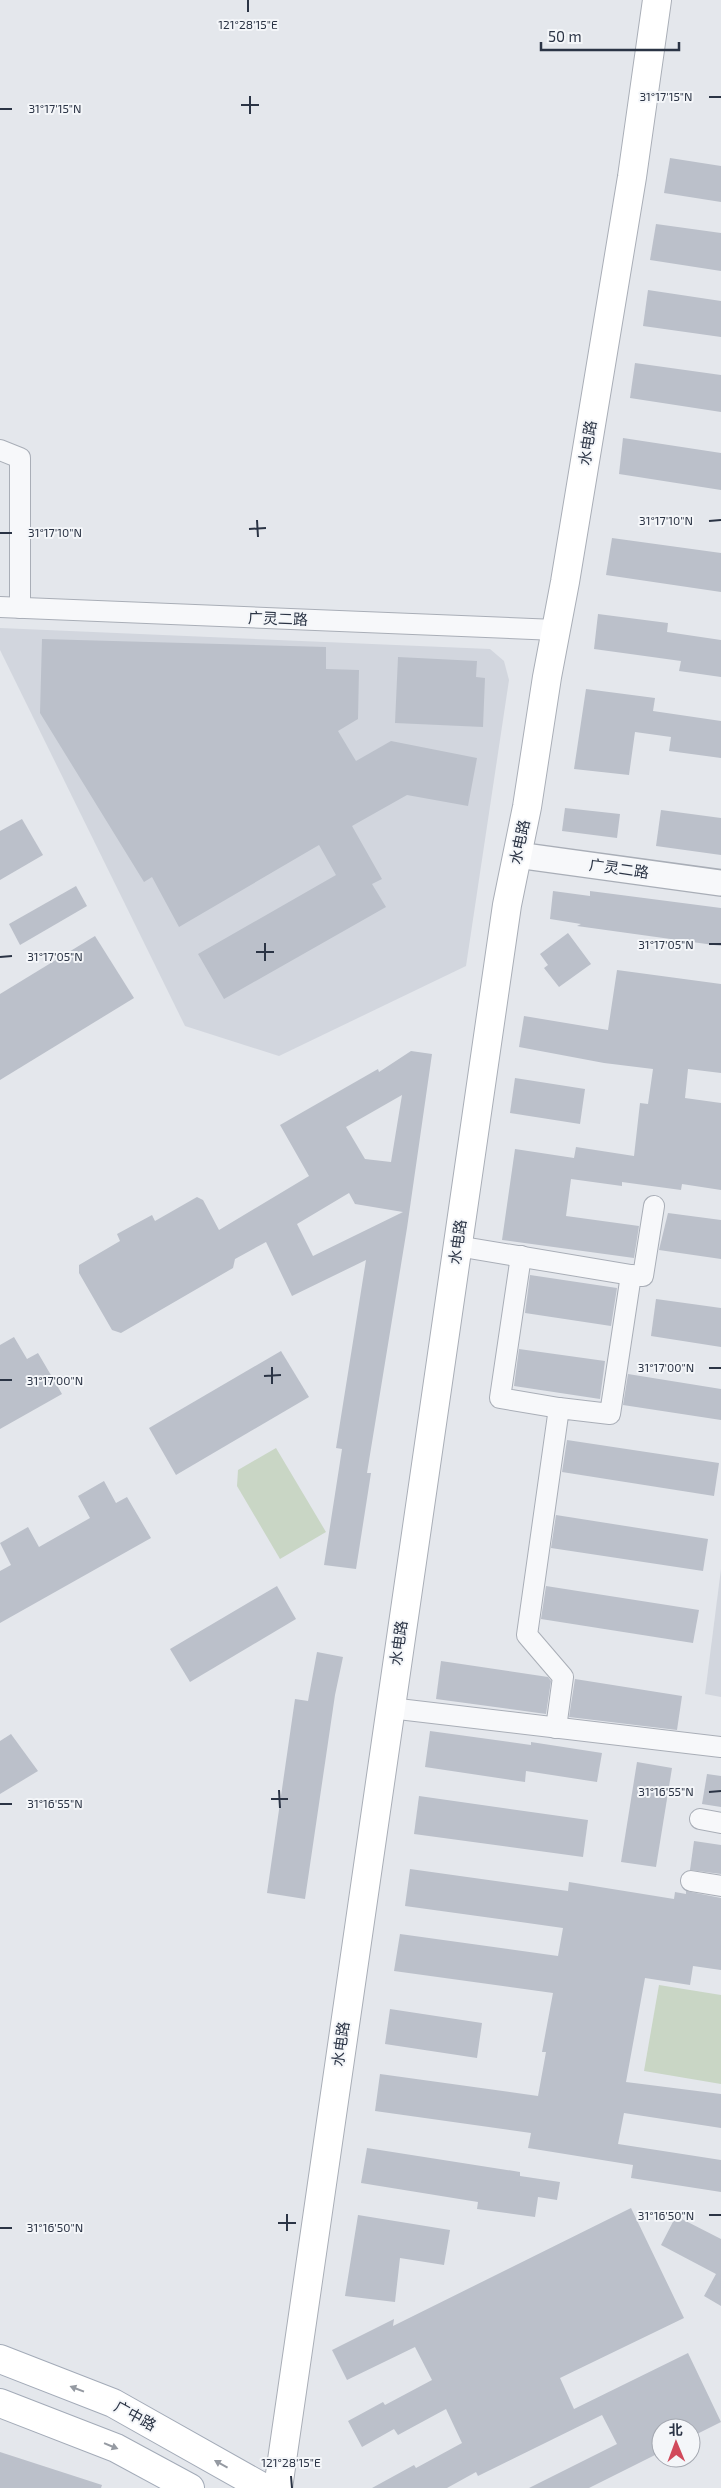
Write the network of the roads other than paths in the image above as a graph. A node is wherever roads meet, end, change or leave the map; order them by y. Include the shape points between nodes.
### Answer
1 (657, 0) edge
2 (0, 450) edge
3 (10, 607) edge
4 (556, 630) junction
5 (518, 855) junction
6 (721, 884) edge
7 (654, 1206) dead end
8 (457, 1246) junction
9 (521, 1256) junction
10 (631, 1274) junction
11 (559, 1408) junction
12 (390, 1708) junction
13 (556, 1728) junction
14 (721, 1747) edge
15 (700, 1819) dead end
16 (721, 1823) edge
17 (691, 1881) dead end
18 (721, 1886) edge
19 (0, 2359) edge
20 (0, 2403) edge
21 (190, 2488) edge
22 (264, 2488) edge
23 (278, 2488) edge

1 - 4 main road, 水电路 via 631,186
2 - 3 street via 20,458
3 - 4 street, 广灵二路
4 - 5 main road, 水电路
5 - 6 street, 广灵二路
5 - 8 main road, 水电路 via 505,915
7 - 10 street via 643,1276
8 - 9 street
8 - 12 main road, 水电路
9 - 10 street
9 - 11 street via 500,1398
10 - 11 street via 610,1414
11 - 13 street via 527,1635 563,1677
12 - 13 street
12 - 23 main road, 水电路
13 - 14 street
15 - 16 street
17 - 18 street
22 -> 19 main road, 广中路 via 113,2403
20 -> 21 main road via 116,2448

